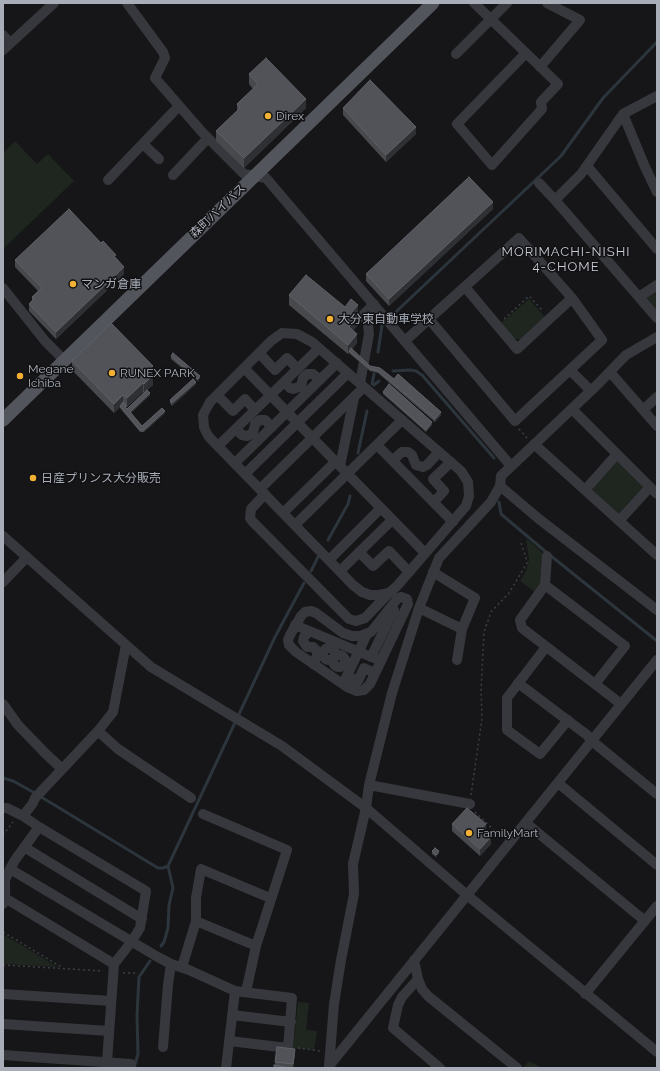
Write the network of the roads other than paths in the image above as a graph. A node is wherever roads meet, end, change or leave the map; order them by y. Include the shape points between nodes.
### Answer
1 (54, 3) edge
2 (127, 3) edge
3 (433, 3) edge
4 (474, 3) edge
5 (507, 3) edge
6 (547, 3) edge
7 (491, 19) junction
8 (3, 35) edge
9 (7, 46) edge
10 (526, 53) junction
11 (456, 54) dead end
12 (540, 67) junction
13 (657, 96) edge
14 (179, 106) junction
15 (623, 114) junction
16 (208, 138) junction
17 (143, 144) junction
18 (159, 159) dead end
19 (587, 166) junction
20 (173, 176) dead end
21 (254, 176) junction
22 (108, 180) dead end
23 (540, 184) dead end
24 (657, 192) edge
25 (555, 200) junction
26 (657, 249) edge
27 (657, 285) edge
28 (465, 287) junction
29 (3, 288) edge
30 (639, 297) junction
31 (572, 298) junction
32 (374, 304) junction
33 (657, 318) edge
34 (429, 319) junction
35 (657, 337) edge
36 (405, 341) junction
37 (319, 348) junction
38 (259, 353) junction
39 (64, 360) junction
40 (337, 363) junction
41 (244, 368) junction
42 (297, 368) junction
43 (570, 370) junction
44 (610, 372) junction
45 (348, 373) junction
46 (320, 380) junction
47 (284, 382) junction
48 (362, 385) junction
49 (591, 391) junction
50 (217, 395) junction
51 (270, 395) junction
52 (354, 398) junction
53 (657, 398) edge
54 (572, 409) junction
55 (255, 410) junction
56 (643, 410) junction
57 (287, 412) junction
58 (3, 420) edge
59 (402, 420) junction
60 (297, 423) junction
61 (657, 426) edge
62 (272, 427) junction
63 (236, 429) junction
64 (312, 438) junction
65 (534, 444) junction
66 (377, 445) junction
67 (218, 446) junction
68 (439, 452) junction
69 (617, 454) junction
70 (393, 460) junction
71 (450, 462) junction
72 (235, 463) junction
73 (337, 464) junction
74 (511, 466) junction
75 (245, 474) junction
76 (347, 474) junction
77 (318, 479) junction
78 (500, 486) junction
79 (585, 490) junction
80 (653, 491) edge
81 (262, 492) junction
82 (330, 492) junction
83 (434, 502) junction
84 (381, 508) junction
85 (283, 513) junction
86 (392, 520) junction
87 (453, 522) junction
88 (619, 522) junction
89 (295, 525) junction
90 (3, 536) edge
91 (359, 552) junction
92 (425, 554) junction
93 (657, 555) edge
94 (547, 556) dead end
95 (27, 558) junction
96 (328, 560) junction
97 (340, 571) junction
98 (409, 572) junction
99 (433, 572) junction
100 (3, 582) edge
101 (545, 585) junction
102 (389, 593) junction
103 (399, 597) junction
104 (419, 608) junction
105 (657, 609) edge
106 (295, 626) junction
107 (462, 629) junction
108 (309, 631) junction
109 (367, 634) junction
110 (126, 645) junction
111 (546, 646) junction
112 (359, 651) junction
113 (371, 657) junction
114 (457, 660) dead end
115 (657, 660) edge
116 (381, 661) junction
117 (312, 663) junction
118 (345, 680) junction
119 (518, 683) junction
120 (595, 684) junction
121 (3, 704) edge
122 (622, 704) junction
123 (568, 720) junction
124 (98, 731) junction
125 (592, 741) junction
126 (61, 770) junction
127 (558, 783) junction
128 (370, 785) junction
129 (657, 794) edge
130 (192, 798) dead end
131 (470, 804) road end
132 (3, 808) edge
133 (366, 808) junction
134 (202, 814) dead end
135 (23, 816) junction
136 (526, 823) junction
137 (39, 827) junction
138 (24, 847) junction
139 (657, 865) edge
140 (10, 868) junction
141 (467, 895) junction
142 (270, 898) junction
143 (4, 902) edge
144 (657, 906) edge
145 (142, 919) junction
146 (196, 921) junction
147 (645, 921) junction
148 (132, 941) junction
149 (256, 946) junction
150 (414, 960) junction
151 (171, 964) junction
152 (182, 967) junction
153 (114, 968) junction
154 (418, 979) junction
155 (234, 991) junction
156 (246, 992) junction
157 (3, 994) edge
158 (585, 994) junction
159 (111, 1001) junction
160 (232, 1015) junction
161 (291, 1022) junction
162 (3, 1024) edge
163 (109, 1031) junction
164 (229, 1042) junction
165 (163, 1047) dead end
166 (657, 1052) edge
167 (3, 1055) edge
168 (27, 1057) junction
169 (107, 1062) junction
170 (82, 1064) edge
171 (131, 1064) dead end
172 (120, 1066) edge
173 (328, 1067) edge
174 (27, 1068) edge
175 (226, 1068) edge
176 (440, 1068) edge
177 (517, 1068) edge

1 - 9 street
2 - 14 street via 163,52 165,58 155,78
3 - 21 main road, 森町バイパス
4 - 7 street
5 - 7 street
6 - 12 street via 580,20
7 - 10 street
7 - 11 street
8 - 9 street
10 - 12 street
10 - 12 street via 457,124 492,166 542,109 541,102 558,84
13 - 15 street
14 - 16 street
14 - 17 street
15 - 19 street
15 - 24 street
16 - 20 street
16 - 21 street via 245,175
17 - 18 street
17 - 22 street
19 - 25 street
19 - 26 street
21 - 32 street via 266,178
21 - 39 main road, 森町バイパス
23 - 25 street
25 - 30 street
27 - 30 street
28 - 31 street via 519,238
28 - 31 street via 517,349
28 - 34 street
29 - 39 street via 45,341
30 - 33 street
31 - 43 street via 602,340
32 - 36 street
32 - 48 street via 363,315 368,324 369,334
34 - 36 street
34 - 43 street via 514,421
35 - 44 street via 626,355
36 - 74 street
37 - 38 street via 307,338 285,333 274,338
37 - 40 street
37 - 42 street
38 - 41 street
38 - 42 street via 275,370 287,358
39 - 58 main road, 森町バイパス
40 - 45 street
40 - 46 street
41 - 50 street
41 - 51 street
42 - 47 street
43 - 49 street
44 - 49 street
44 - 56 street
45 - 48 street
45 - 60 street
46 - 47 street via 313,374 306,374 301,386 293,389
46 - 57 street
47 - 51 street
48 - 52 street
48 - 59 street
49 - 54 street
50 - 55 street via 233,411 245,400
50 - 67 street via 208,405 203,421 206,432
51 - 55 street
51 - 57 street
52 - 64 street
52 - 73 street
53 - 56 street
54 - 65 street
54 - 69 street
55 - 63 street
56 - 61 street
57 - 60 street
57 - 62 street
59 - 66 street
59 - 68 street
60 - 64 street
60 - 75 street
62 - 63 street via 265,420 260,420 255,424 253,433 247,436
62 - 72 street
63 - 67 street
64 - 73 street
64 - 81 street
65 - 74 street
65 - 79 street
66 - 70 street
66 - 76 street
67 - 72 street
68 - 70 street via 423,467 416,465 408,452 402,452
68 - 71 street
69 - 79 street
69 - 80 street
70 - 83 street
71 - 83 street via 433,479 444,491
71 - 87 street via 464,475 470,489 468,503
72 - 75 street
73 - 76 street
73 - 77 street
74 - 78 street via 501,476
75 - 81 street
76 - 82 street
76 - 84 street
77 - 82 street
77 - 85 street
78 - 99 street via 491,502 439,558
78 - 105 street
79 - 88 street
80 - 88 street
81 - 85 street
81 - 102 street via 251,509 252,521 345,616 356,621 365,618
82 - 89 street
83 - 87 street
84 - 86 street
84 - 96 street
85 - 89 street
86 - 91 street
86 - 92 street
87 - 92 street
88 - 93 street
89 - 96 street
90 - 95 street
91 - 97 street
91 - 98 street via 373,566 389,551
92 - 98 street
94 - 101 street
95 - 100 street
95 - 110 street
96 - 97 street
97 - 102 street via 362,592 374,595
98 - 102 street
99 - 104 street
99 - 107 street via 475,598
101 - 111 street via 520,620 522,628
101 - 120 street via 624,646
103 - 109 street
103 - 113 street
103 - 116 street via 407,599 408,604
104 - 107 street
104 - 128 street via 392,693
106 - 108 street
106 - 109 street via 303,613 311,611 345,634 356,637
106 - 117 street via 288,640 289,645
107 - 114 street
108 - 112 street
108 - 117 street via 303,641 307,647 313,647 317,651
109 - 112 street
110 - 124 street via 113,712
110 - 133 street via 151,667 282,746
111 - 119 street
111 - 120 street
112 - 113 street
112 - 118 street
113 - 116 street
115 - 122 street
116 - 118 street via 364,690 354,690
117 - 118 street via 331,665
119 - 123 street
119 - 123 street via 507,698 507,730 540,754
120 - 122 street
121 - 126 street
122 - 125 street
123 - 125 street
124 - 126 street
124 - 130 street via 118,749
125 - 127 street
125 - 129 street
126 - 135 street
127 - 136 street
127 - 139 street
128 - 131 street
128 - 133 street
132 - 135 street
133 - 141 street
133 - 173 street via 353,864 354,894 340,960
134 - 142 street via 287,850
135 - 137 street
136 - 141 street
136 - 147 street
137 - 138 street
137 - 145 street via 146,891
138 - 140 street
138 - 145 street
140 - 143 street via 5,880
140 - 148 street
141 - 150 street
141 - 158 street
142 - 146 street via 201,869 196,898
142 - 149 street
143 - 153 street
144 - 147 street
145 - 148 street
146 - 149 street
146 - 152 street
147 - 158 street
148 - 151 street
148 - 153 street
149 - 156 street
150 - 154 street
150 - 173 street
151 - 152 street
151 - 165 street
152 - 155 street
153 - 159 street
154 - 176 street via 402,997 393,1028
154 - 177 street via 428,996
155 - 156 street
155 - 160 street
156 - 161 street via 292,998
157 - 159 street
158 - 166 street
159 - 163 street
160 - 161 street
160 - 164 street
161 - 164 street via 288,1048
162 - 163 street
163 - 169 street
164 - 175 street
167 - 168 street
168 - 170 street
168 - 174 street
169 - 170 street
169 - 172 street
171 - 172 street

